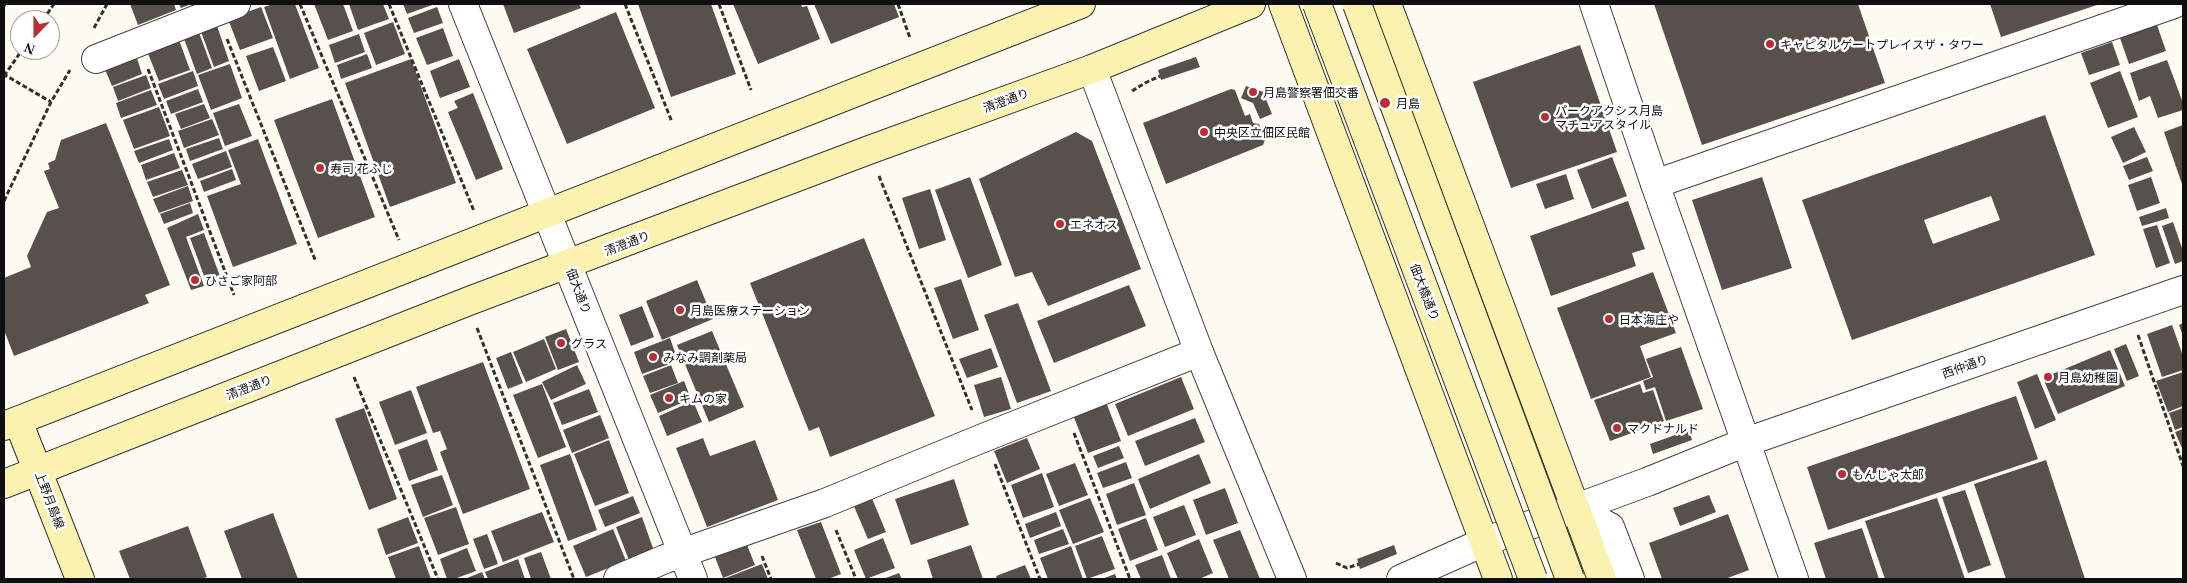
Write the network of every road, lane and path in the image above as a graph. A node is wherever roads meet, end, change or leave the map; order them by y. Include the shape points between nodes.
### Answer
1 (300, 4) edge
2 (389, 4) edge
3 (463, 4) edge
4 (625, 4) edge
5 (718, 4) edge
6 (898, 4) edge
7 (1251, 4) edge
8 (1283, 4) edge
9 (1317, 4) edge
10 (1357, 4) edge
11 (1387, 4) edge
12 (1594, 4) edge
13 (2174, 4) edge
14 (2179, 4) edge
15 (1073, 5) edge
16 (226, 8) edge
17 (2183, 16) edge
18 (138, 42) junction
19 (96, 59) dead end
20 (15, 60) edge
21 (921, 66) junction
22 (1092, 69) junction
23 (4, 76) edge
24 (1160, 76) dead end
25 (751, 90) dead end
26 (1127, 94) dead end
27 (672, 122) dead end
28 (869, 150) junction
29 (1655, 184) junction
30 (4, 201) edge
31 (548, 212) junction
32 (484, 237) junction
33 (316, 262) dead end
34 (569, 265) junction
35 (410, 266) junction
36 (2183, 290) edge
37 (234, 295) dead end
38 (470, 301) junction
39 (2129, 309) junction
40 (344, 350) junction
41 (1199, 352) junction
42 (1064, 406) junction
43 (11, 423) edge
44 (983, 438) junction
45 (1746, 442) junction
46 (2183, 466) edge
47 (38, 470) junction
48 (4, 484) edge
49 (825, 504) junction
50 (1576, 509) junction
51 (1484, 542) junction
52 (683, 554) junction
53 (1336, 563) dead end
54 (1359, 564) dead end
55 (80, 579) edge
56 (438, 579) edge
57 (574, 579) edge
58 (618, 579) edge
59 (693, 579) edge
60 (856, 579) edge
61 (1040, 579) edge
62 (1130, 579) edge
63 (1292, 579) edge
64 (1401, 579) edge
65 (1482, 579) edge
66 (1498, 579) edge
67 (1533, 579) edge
68 (1570, 579) edge
69 (1602, 579) edge
70 (1630, 579) edge
71 (1794, 579) edge

1 - 35 path
2 - 32 path
3 - 31 street, 佃大通り
4 - 27 path
5 - 25 path
6 - 21 path
7 - 22 main road, 清澄通り
8 - 51 main road
9 - 67 main road, 佃大橋通り, bridge
10 - 68 main road, bridge
11 - 50 main road
12 - 29 street
13 - 29 street
14 - 17 street
15 - 21 main road
16 - 18 street
16 - 33 path
18 - 19 street
18 - 37 path
20 - 23 path
21 - 31 main road
22 - 28 main road, 清澄通り
22 - 41 street
23 - 30 path via 51,102
24 - 26 path
28 - 34 main road, 清澄通り
28 - 44 path
29 - 45 street
31 - 32 main road
31 - 34 street, 佃大通り
32 - 35 main road
34 - 38 main road, 清澄通り
34 - 52 street, 佃大通り
35 - 43 main road
36 - 39 street, 西仲通り
38 - 40 main road, 清澄通り
38 - 57 path via 482,342
39 - 45 street, 西仲通り
39 - 46 path
40 - 47 main road, 清澄通り
40 - 56 path
41 - 42 street
41 - 63 street
42 - 44 street
42 - 62 path
43 - 47 main road, 上野月島線
44 - 49 street
44 - 61 path
45 - 50 street, 西仲通り
45 - 71 street
47 - 48 main road, 清澄通り
47 - 55 main road, 上野月島線
49 - 52 street
49 - 60 path
50 - 51 street, 西仲通り
50 - 69 main road
50 - 70 street via 1610,527
51 - 64 street, 西仲通り
51 - 65 street
51 - 66 main road
52 - 58 street
52 - 59 street, 佃大通り
53 - 54 path via 1347,568

